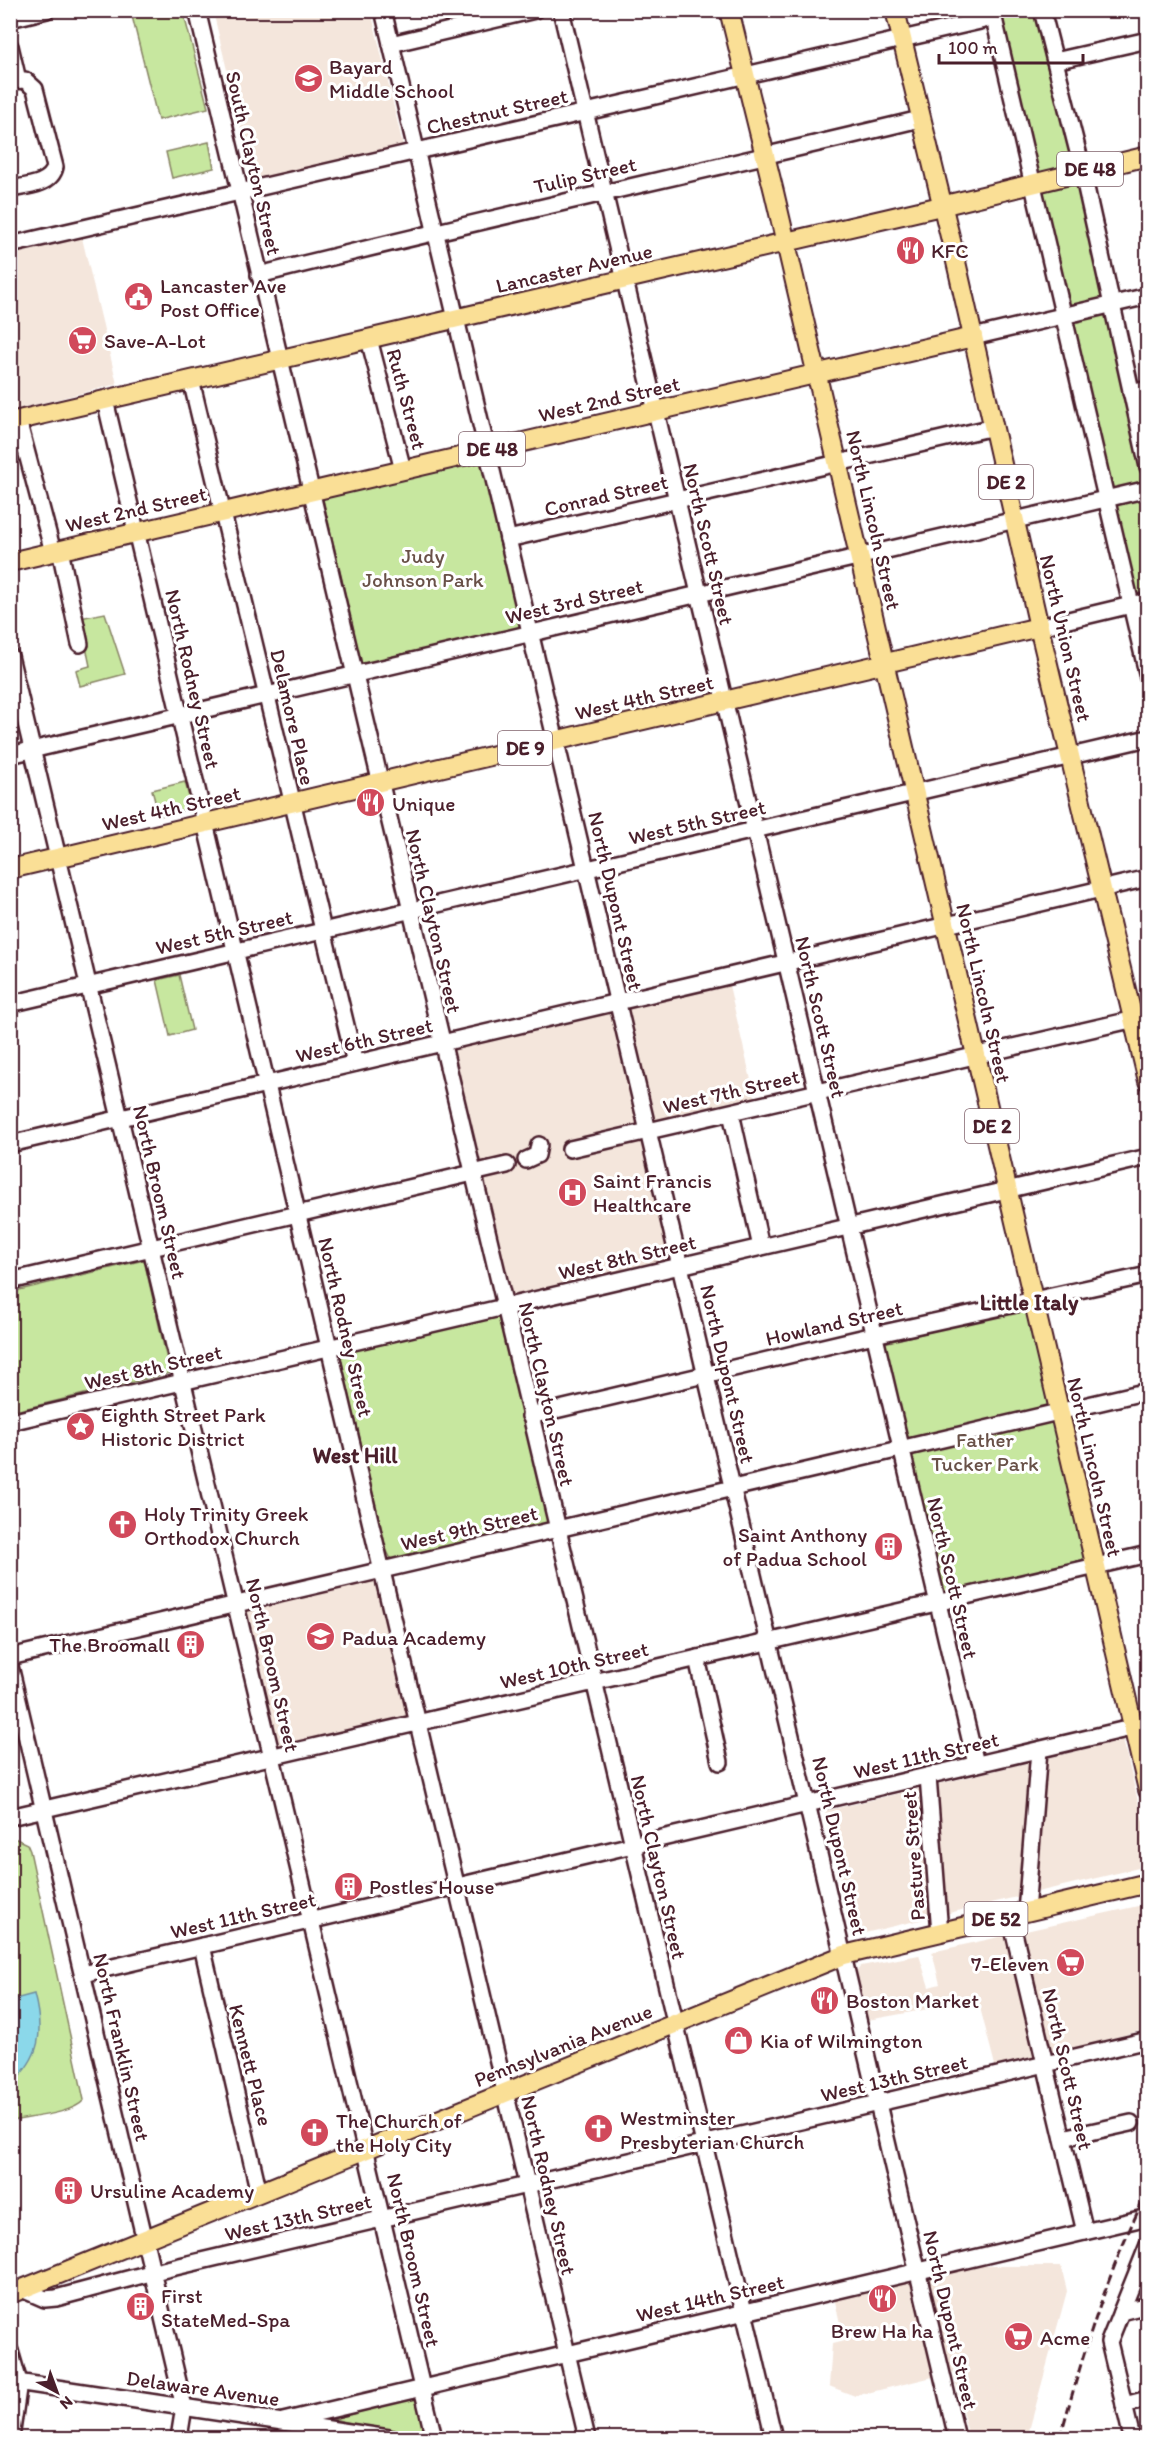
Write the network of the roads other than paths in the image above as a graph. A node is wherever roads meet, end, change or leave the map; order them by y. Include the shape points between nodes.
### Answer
1 (46, 10) edge
2 (197, 10) edge
3 (383, 10) edge
4 (535, 10) edge
5 (561, 10) edge
6 (729, 10) edge
7 (895, 10) edge
8 (1042, 10) edge
9 (992, 14) edge
10 (12, 16) edge
11 (902, 39) junction
12 (1148, 40) edge
13 (391, 44) junction
14 (10, 46) edge
15 (1055, 61) junction
16 (745, 75) junction
17 (14, 80) edge
18 (585, 112) junction
19 (920, 118) junction
20 (417, 151) junction
21 (765, 156) junction
22 (1148, 156) edge
23 (1081, 171) junction
24 (1033, 183) junction
25 (10, 189) edge
26 (604, 191) junction
27 (240, 192) junction
28 (941, 206) junction
29 (435, 231) junction
30 (785, 242) junction
31 (10, 245) edge
32 (259, 276) junction
33 (625, 279) junction
34 (1148, 296) edge
35 (1112, 304) junction
36 (1064, 316) junction
37 (456, 319) junction
38 (974, 337) junction
39 (369, 339) junction
40 (279, 360) junction
41 (816, 374) junction
42 (191, 380) junction
43 (1148, 389) edge
44 (1131, 393) junction
45 (105, 400) junction
46 (656, 411) junction
47 (14, 421) edge
48 (994, 427) junction
49 (488, 450) junction
50 (837, 463) junction
51 (1148, 466) edge
52 (403, 470) junction
53 (1148, 489) edge
54 (311, 492) junction
55 (1106, 498) junction
56 (677, 500) junction
57 (223, 512) junction
58 (1015, 520) junction
59 (136, 532) junction
60 (508, 539) junction
61 (57, 551) junction
62 (859, 556) junction
63 (10, 562) edge
64 (699, 594) junction
65 (1148, 601) edge
66 (1131, 605) junction
67 (1039, 627) junction
68 (531, 633) junction
69 (80, 644) dead end
70 (10, 656) edge
71 (884, 663) junction
72 (354, 674) junction
73 (1148, 677) edge
74 (267, 695) junction
75 (725, 701) junction
76 (180, 715) junction
77 (1148, 738) edge
78 (556, 740) junction
79 (33, 749) junction
80 (10, 755) edge
81 (1070, 756) junction
82 (380, 782) junction
83 (914, 793) junction
84 (292, 802) junction
85 (205, 823) junction
86 (755, 830) junction
87 (59, 857) junction
88 (10, 869) edge
89 (587, 869) junction
90 (1148, 878) edge
91 (1102, 889) junction
92 (410, 910) junction
93 (945, 926) junction
94 (323, 931) junction
95 (236, 951) junction
96 (786, 963) junction
97 (89, 985) junction
98 (618, 1002) junction
99 (10, 1004) edge
100 (1140, 1018) edge
101 (442, 1043) junction
102 (976, 1056) junction
103 (355, 1063) junction
104 (1148, 1081) edge
105 (267, 1084) junction
106 (817, 1093) junction
107 (731, 1113) junction
108 (121, 1118) junction
109 (649, 1132) junction
110 (10, 1144) edge
111 (539, 1144) dead end
112 (570, 1149) dead end
113 (1148, 1157) edge
114 (526, 1160) dead end
115 (507, 1165) dead end
116 (473, 1173) junction
117 (1007, 1190) junction
118 (298, 1214) junction
119 (849, 1227) junction
120 (761, 1247) junction
121 (152, 1248) junction
122 (681, 1266) junction
123 (1148, 1275) edge
124 (10, 1281) edge
125 (1033, 1299) junction
126 (504, 1307) junction
127 (874, 1335) junction
128 (329, 1347) junction
129 (707, 1374) junction
130 (183, 1382) junction
131 (1148, 1392) edge
132 (1059, 1412) junction
133 (530, 1416) junction
134 (10, 1422) edge
135 (902, 1449) junction
136 (734, 1488) junction
137 (557, 1529) junction
138 (1148, 1554) edge
139 (1095, 1566) junction
140 (382, 1570) junction
141 (938, 1602) junction
142 (237, 1604) junction
143 (770, 1641) junction
144 (10, 1657) edge
145 (697, 1658) junction
146 (10, 1666) edge
147 (594, 1682) junction
148 (418, 1723) junction
149 (1140, 1726) edge
150 (1039, 1750) junction
151 (273, 1756) junction
152 (720, 1762) dead end
153 (976, 1764) junction
154 (928, 1776) junction
155 (1148, 1790) edge
156 (808, 1804) junction
157 (44, 1809) junction
158 (10, 1817) edge
159 (633, 1845) junction
160 (1148, 1883) edge
161 (457, 1886) junction
162 (1018, 1914) junction
163 (312, 1920) junction
164 (940, 1933) junction
165 (202, 1946) junction
166 (844, 1956) junction
167 (83, 1974) junction
168 (675, 2024) junction
169 (1148, 2040) edge
170 (1045, 2064) junction
171 (506, 2093) junction
172 (878, 2103) junction
173 (1131, 2123) dead end
174 (1063, 2138) junction
175 (704, 2144) junction
176 (367, 2150) junction
177 (528, 2185) junction
178 (259, 2193) junction
179 (1148, 2217) edge
180 (383, 2218) junction
181 (1085, 2232) junction
182 (146, 2239) junction
183 (1148, 2245) edge
184 (918, 2271) junction
185 (154, 2272) junction
186 (16, 2292) edge
187 (1148, 2306) edge
188 (744, 2312) junction
189 (1121, 2312) junction
190 (10, 2350) edge
191 (568, 2354) junction
192 (15, 2381) edge
193 (422, 2388) junction
194 (1148, 2399) edge
195 (1124, 2405) junction
196 (184, 2407) junction
197 (283, 2421) junction
198 (11, 2439) edge
199 (179, 2439) edge
200 (389, 2439) edge
201 (434, 2439) edge
202 (587, 2439) edge
203 (774, 2439) edge
204 (957, 2439) edge
205 (1132, 2439) edge

1 - 10 street
2 - 27 street, South Clayton Street
3 - 13 street, North Dupont Street
4 - 13 street
5 - 18 street, North Scott Street
6 - 16 main road, DE 2
7 - 11 main road, DE 2
8 - 15 street
9 - 11 street, Chestnut Street
9 - 24 street
11 - 16 street, Chestnut Street
11 - 19 main road, DE 2
12 - 15 street
13 - 20 street, North Dupont Street
14 - 17 street
15 - 23 street
16 - 18 street, Chestnut Street
16 - 21 main road, DE 2
17 - 25 street via 29,82 35,89 55,167 47,180
18 - 20 street, Chestnut Street
18 - 26 street, North Scott Street
19 - 21 street, Tulip Street
19 - 28 main road, DE 2
20 - 27 street, Chestnut Street
20 - 29 street, North Dupont Street
21 - 26 street, Tulip Street
21 - 30 main road, DE 2
22 - 23 main road, Lancaster Avenue / DE 48
23 - 24 main road, Lancaster Avenue / DE 48
23 - 35 street
24 - 28 main road, Lancaster Avenue / DE 48
24 - 36 street
26 - 29 street, Tulip Street
26 - 33 street, North Scott Street
27 - 31 street, Chestnut Street
27 - 32 street, South Clayton Street
28 - 30 main road, Lancaster Avenue / DE 48
28 - 38 main road, North Union Street / DE 2
29 - 32 street, Tulip Street
29 - 37 street, North Dupont Street
30 - 33 main road, Lancaster Avenue / DE 48
30 - 41 main road, North Lincoln Street / DE 2
32 - 40 street, South Clayton Street
33 - 37 main road, Lancaster Avenue / DE 48
33 - 46 street, North Scott Street
34 - 35 street, West 2nd Street
35 - 36 street, West 2nd Street
35 - 44 street
36 - 38 street, West 2nd Street
36 - 55 street
37 - 39 main road, Lancaster Avenue / DE 48
37 - 49 street, North Dupont Street
38 - 41 main road, West 2nd Street / DE 48
38 - 48 main road, North Union Street / DE 2
39 - 40 main road, Lancaster Avenue / DE 48
39 - 52 street, Ruth Street
40 - 42 main road, Lancaster Avenue / DE 48
40 - 54 street, North Clayton Street
41 - 46 main road, West 2nd Street / DE 48
41 - 50 main road, North Lincoln Street / DE 2
42 - 45 main road, Lancaster Avenue / DE 48
42 - 57 street, Delamore Place
43 - 44 street
44 - 51 street
45 - 47 main road, Lancaster Avenue / DE 48
45 - 59 street, North Rodney Street
46 - 49 main road, West 2nd Street / DE 48
46 - 56 street, North Scott Street
47 - 61 street
48 - 50 street, Conrad Street
48 - 58 main road, North Union Street / DE 2
49 - 52 main road, West 2nd Street / DE 48
49 - 60 street, North Dupont Street
50 - 56 street, Conrad Street
50 - 62 main road, North Lincoln Street / DE 2
52 - 54 main road, West 2nd Street / DE 48
53 - 55 street, West 3rd Street
54 - 57 main road, West 2nd Street / DE 48
54 - 72 street, North Clayton Street
55 - 58 street, West 3rd Street
55 - 66 street
56 - 60 street, Conrad Street
56 - 64 street, North Scott Street
57 - 59 main road, West 2nd Street / DE 48
57 - 74 street, Delamore Place
58 - 62 street, West 3rd Street
58 - 67 main road, North Union Street / DE 2
59 - 61 main road, West 2nd Street / DE 48
59 - 76 street, North Rodney Street
60 - 68 street, North Dupont Street
61 - 63 main road, West 2nd Street / DE 48
61 - 69 street
62 - 64 street, West 3rd Street
62 - 71 main road, North Lincoln Street / DE 2
64 - 68 street, West 3rd Street
64 - 75 street, North Scott Street
65 - 66 street, West 4th Street
66 - 67 street, West 4th Street
66 - 73 street
67 - 71 main road, West 4th Street / DE 9
67 - 81 main road, North Union Street / DE 2
68 - 72 street, West 3rd Street
68 - 78 street, North Dupont Street
70 - 79 street, North Broom Street
71 - 75 main road, West 4th Street / DE 9
71 - 83 main road, North Lincoln Street / DE 2
72 - 74 street, West 3rd Street
72 - 82 street, North Clayton Street
74 - 76 street, West 3rd Street
74 - 84 street, Delamore Place
75 - 78 main road, West 4th Street / DE 9
75 - 86 street, North Scott Street
76 - 79 street, West 3rd Street
76 - 85 street, North Rodney Street
77 - 81 street, West 5th Street
78 - 82 main road, West 4th Street / DE 9
78 - 89 street, North Dupont Street
79 - 80 street, West 3rd Street
79 - 87 street, North Broom Street
81 - 83 street, West 5th Street
81 - 91 main road, North Union Street / DE 2
82 - 84 main road, West 4th Street / DE 9
82 - 92 street, North Clayton Street
83 - 86 street, West 5th Street
83 - 93 main road, North Lincoln Street / DE 2
84 - 85 main road, West 4th Street / DE 9
84 - 94 street, Delamore Place
85 - 87 main road, West 4th Street / DE 9
85 - 95 street, North Rodney Street
86 - 89 street, West 5th Street
86 - 96 street, North Scott Street
87 - 88 main road, West 4th Street / DE 9
87 - 97 street, North Broom Street
89 - 92 street, West 5th Street
89 - 98 street, North Dupont Street
90 - 91 street, West 6th Street
91 - 93 street, West 6th Street
91 - 100 main road, North Union Street / DE 2
92 - 94 street, West 5th Street
92 - 101 street, North Clayton Street
93 - 96 street, West 6th Street
93 - 102 main road, North Lincoln Street / DE 2
94 - 95 street, West 5th Street
94 - 103 street, Delamore Place
95 - 97 street, West 5th Street
95 - 105 street, North Rodney Street
96 - 98 street, West 6th Street
96 - 106 street, North Scott Street
97 - 99 street, West 5th Street
97 - 108 street, North Broom Street
98 - 101 street, West 6th Street
98 - 109 street, North Dupont Street
100 - 102 street, West 7th Street
100 - 104 main road, North Union Street / DE 2
101 - 103 street, West 6th Street
101 - 116 street, North Clayton Street
102 - 106 street, West 7th Street
102 - 117 main road, North Lincoln Street / DE 2
103 - 105 street, West 6th Street
105 - 108 street, West 6th Street
105 - 118 street, North Rodney Street
106 - 107 street, West 7th Street
106 - 119 street, North Scott Street
107 - 109 street, West 7th Street
107 - 120 street
108 - 110 street, West 6th Street
108 - 121 street, North Broom Street
109 - 112 street, West 7th Street
109 - 122 street, North Dupont Street
111 - 114 street via 537,1155
113 - 117 street, West 8th Street
115 - 116 street
116 - 118 street
116 - 126 street, North Clayton Street
117 - 119 street, West 8th Street
117 - 125 main road, North Lincoln Street / DE 2
118 - 121 street
118 - 128 street, North Rodney Street
119 - 120 street, West 8th Street
119 - 127 street, North Scott Street
120 - 122 street, West 8th Street
121 - 124 street
121 - 130 street, North Broom Street
122 - 126 street, West 8th Street
122 - 129 street, North Dupont Street
123 - 125 street, Howland Street
125 - 127 street, Howland Street
125 - 132 main road, North Lincoln Street / DE 2
126 - 128 street, West 8th Street
126 - 133 street, North Clayton Street
127 - 129 street, Howland Street
127 - 135 street, North Scott Street
128 - 130 street, West 8th Street
128 - 140 street, North Rodney Street
129 - 133 street, Howland Street
129 - 136 street, North Dupont Street
130 - 134 street, West 8th Street
130 - 142 street, North Broom Street
131 - 132 street, West 9th Street
132 - 135 street, West 9th Street
132 - 139 main road, North Lincoln Street / DE 2
133 - 137 street, North Clayton Street
135 - 136 street, West 9th Street
135 - 141 street, North Scott Street
136 - 137 street, West 9th Street
136 - 143 street, North Dupont Street
137 - 140 street, West 9th Street
137 - 147 street, North Clayton Street
138 - 139 street, West 10th Street
139 - 141 street, West 10th Street
139 - 149 main road, North Lincoln Street / DE 2
140 - 142 street, West 9th Street
140 - 148 street, North Rodney Street
141 - 143 street, West 10th Street
141 - 153 street, North Scott Street
142 - 144 street, West 9th Street
142 - 151 street, North Broom Street
143 - 145 street, West 10th Street
143 - 156 street, North Dupont Street
145 - 147 street, West 10th Street
145 - 152 street
146 - 157 street, North Franklin Street
147 - 148 street, West 10th Street
147 - 159 street, North Clayton Street
148 - 151 street, West 10th Street
148 - 161 street, North Rodney Street
149 - 150 street, West 11th Street
149 - 155 main road, North Lincoln Street / DE 2
150 - 153 street, West 11th Street
150 - 162 street, North Scott Street
151 - 157 street, West 10th Street
151 - 163 street, North Broom Street
153 - 154 street, West 11th Street
154 - 156 street, West 11th Street
154 - 164 street, Pasture Street
156 - 159 street, West 11th Street
156 - 166 street, North Dupont Street
157 - 158 street, West 10th Street
157 - 167 street, North Franklin Street
159 - 161 street, West 11th Street
159 - 168 street, North Clayton Street
160 - 162 main road, Pennsylvania Avenue / DE 52
161 - 163 street, West 11th Street
161 - 171 street, North Rodney Street
162 - 164 main road, Pennsylvania Avenue / DE 52
162 - 170 street, North Scott Street
163 - 165 street, West 11th Street
163 - 176 street, North Broom Street
164 - 166 main road, Pennsylvania Avenue / DE 52
165 - 167 street, West 11th Street
165 - 178 street, Kennett Place
166 - 168 main road, Pennsylvania Avenue / DE 52
166 - 172 street, North Dupont Street
167 - 182 street, North Franklin Street
168 - 171 main road, Pennsylvania Avenue / DE 52
168 - 175 street, North Clayton Street
169 - 170 street, West 13th Street
170 - 172 street, West 13th Street
170 - 174 street, North Scott Street
171 - 176 main road, Pennsylvania Avenue / DE 52
171 - 177 street, North Rodney Street
172 - 175 street, West 13th Street
172 - 184 street, North Dupont Street
173 - 174 street
174 - 181 street, North Scott Street
175 - 177 street, West 13th Street
175 - 188 street, North Clayton Street
176 - 178 main road, Pennsylvania Avenue / DE 52
176 - 180 street, North Broom Street
177 - 180 street, West 13th Street
177 - 191 street, North Rodney Street
178 - 182 main road, Pennsylvania Avenue / DE 52
179 - 181 street, West 14th Street
180 - 185 street, West 13th Street
180 - 193 street, North Broom Street
181 - 184 street, West 14th Street
182 - 185 street, North Franklin Street
182 - 186 main road, Pennsylvania Avenue / DE 52
183 - 189 street
184 - 188 street, West 14th Street
184 - 204 street, North Dupont Street
185 - 186 street, West 13th Street via 56,2298
185 - 196 street, North Franklin Street
187 - 189 street
188 - 191 street, West 14th Street
188 - 203 street, North Clayton Street
189 - 195 street via 1109,2342
190 - 192 street
191 - 193 street, West 14th Street
191 - 202 street, North Rodney Street
192 - 196 street, Delaware Avenue
192 - 198 street
193 - 197 street, West 14th Street
193 - 201 street, North Broom Street
194 - 195 street
195 - 205 street
196 - 197 street, Delaware Avenue
196 - 199 street, North Franklin Street
197 - 200 street, Delaware Avenue

